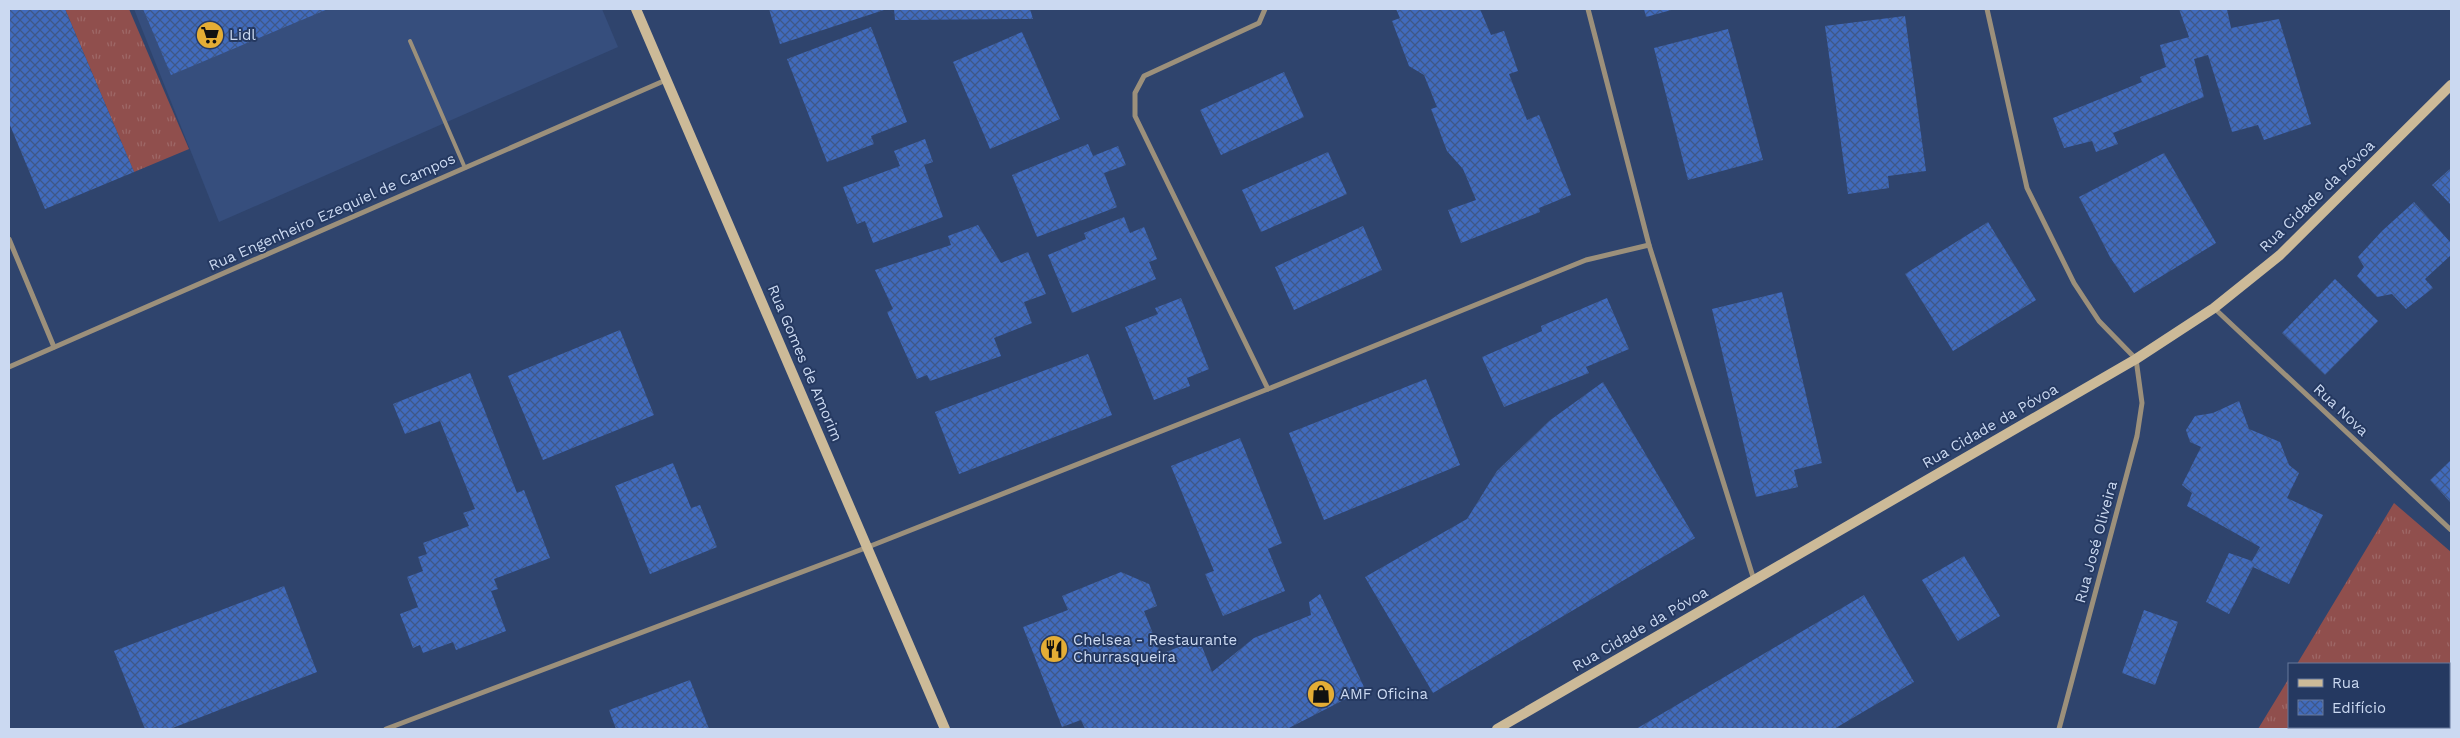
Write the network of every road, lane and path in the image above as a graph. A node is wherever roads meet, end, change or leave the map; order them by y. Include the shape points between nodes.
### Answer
1 (636, 9) edge
2 (1265, 9) edge
3 (1588, 9) edge
4 (1987, 9) edge
5 (410, 42) dead end
6 (666, 80) junction
7 (2451, 85) edge
8 (465, 168) junction
9 (9, 239) edge
10 (1649, 245) junction
11 (2214, 308) junction
12 (54, 347) junction
13 (2136, 359) junction
14 (9, 367) edge
15 (1268, 389) junction
16 (2451, 530) edge
17 (868, 547) junction
18 (1754, 580) junction
19 (386, 729) edge
20 (945, 729) edge
21 (1497, 729) edge
22 (2060, 729) edge

1 - 6 street, Rua Gomes de Amorim
2 - 15 street via 1259,23 1144,76 1135,93 1135,116
3 - 10 street
4 - 13 street via 2027,188 2074,283 2099,322
5 - 8 lane
6 - 8 street, Rua Engenheiro Ezequiel de Campos
6 - 17 street, Rua Gomes de Amorim
7 - 11 street, Rua Cidade da Póvoa via 2280,255
8 - 12 street, Rua Engenheiro Ezequiel de Campos
9 - 12 street
10 - 15 street via 1586,260
10 - 18 street
11 - 13 street, Rua Cidade da Póvoa
11 - 16 street, Rua Nova
12 - 14 street, Rua Engenheiro Ezequiel de Campos
13 - 18 street, Rua Cidade da Póvoa
13 - 22 street, Rua José Oliveira via 2142,403 2137,436
15 - 17 street
17 - 19 street
17 - 20 street, Rua Gomes de Amorim
18 - 21 street, Rua Cidade da Póvoa

